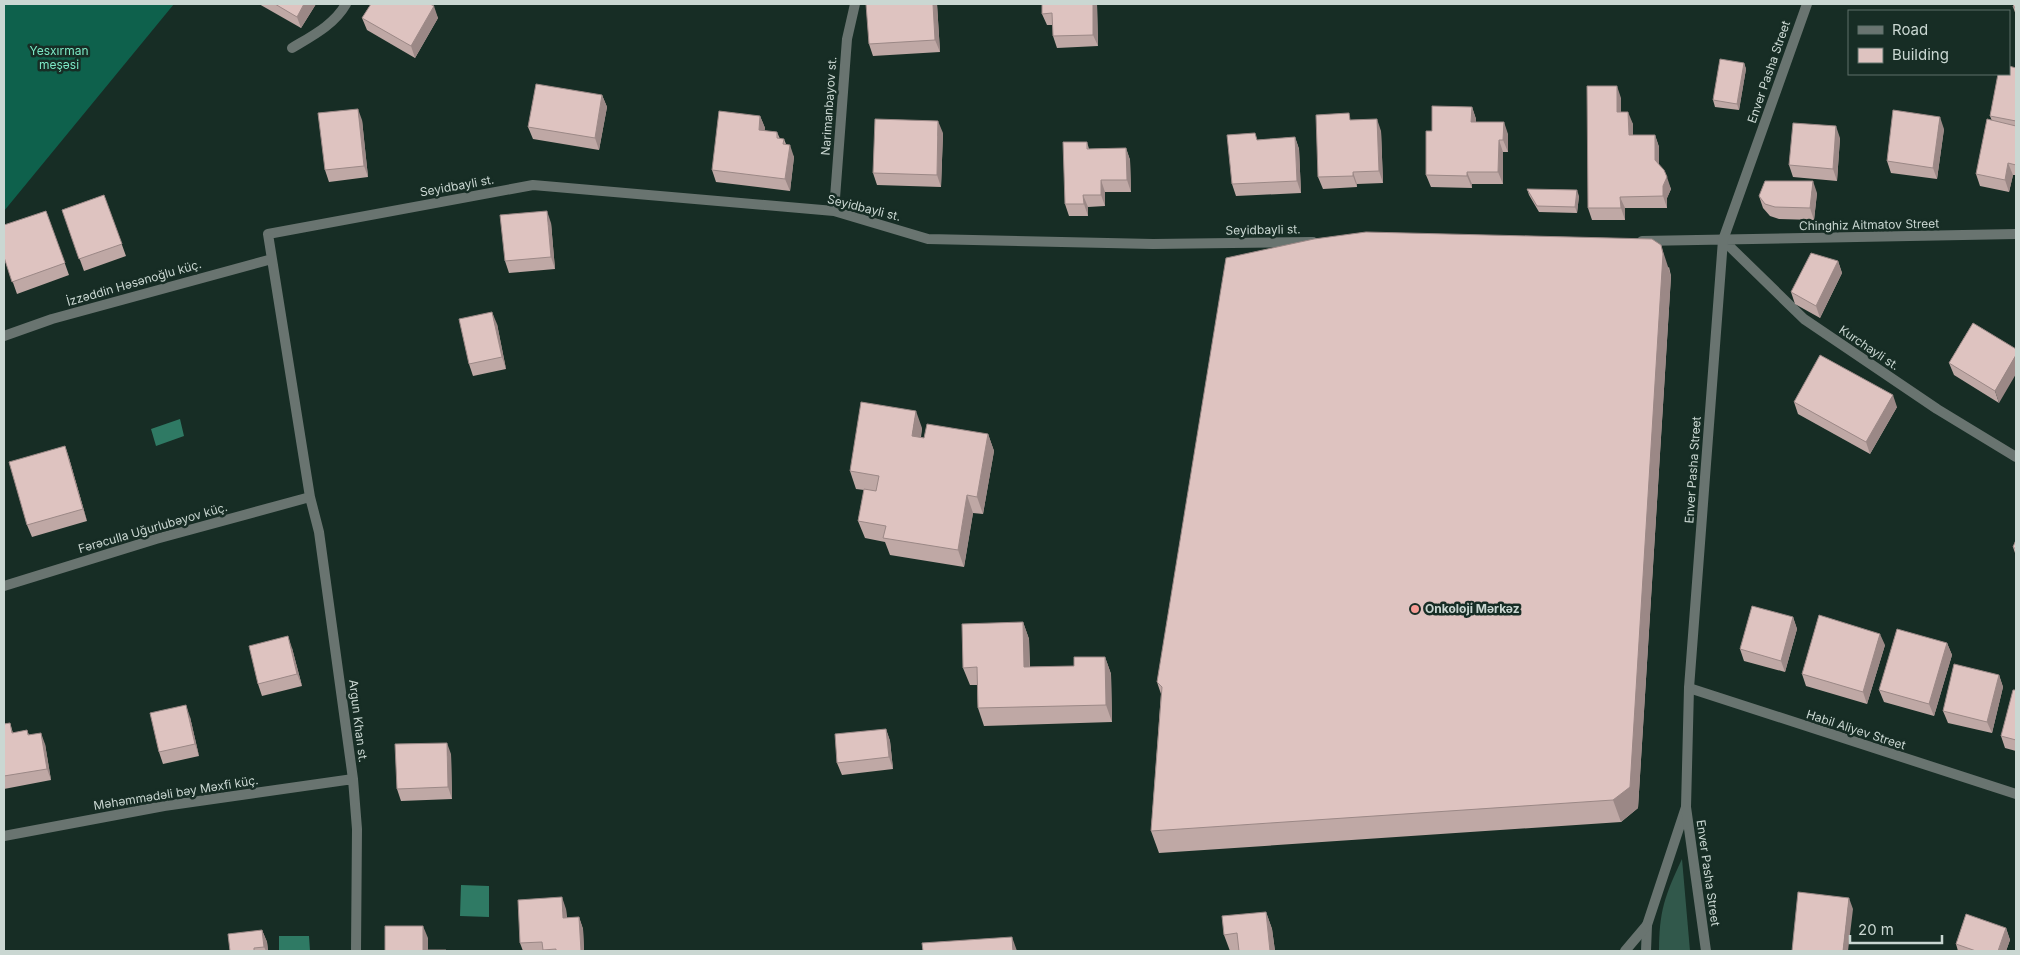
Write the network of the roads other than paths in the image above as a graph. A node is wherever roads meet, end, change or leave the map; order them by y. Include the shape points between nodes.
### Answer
1 (346, 4) edge
2 (855, 4) edge
3 (1807, 4) edge
4 (292, 48) dead end
5 (834, 211) junction
6 (2016, 234) edge
7 (1723, 240) junction
8 (1629, 241) edge
9 (1324, 242) edge
10 (272, 259) junction
11 (4, 336) edge
12 (2016, 458) edge
13 (310, 497) junction
14 (4, 586) edge
15 (1689, 688) junction
16 (353, 779) junction
17 (2016, 794) edge
18 (1686, 807) junction
19 (4, 836) edge
20 (1647, 925) junction
21 (356, 951) edge
22 (1624, 951) edge
23 (1646, 951) edge
24 (1706, 951) edge

1 - 4 street via 321,31
2 - 5 street, Narimanbayov st. via 847,39
3 - 7 street, Enver Pasha Street
5 - 9 street, Seyidbayli st. via 928,239 1153,244
5 - 10 street, Seyidbayli st. via 534,185 268,234
6 - 7 street, Chinghiz Aitmatov Street
7 - 8 street
7 - 12 street, Kurchayli st. via 1804,319
7 - 15 street, Enver Pasha Street
10 - 11 street, İzzəddin Həsənoğlu küç. via 52,319
10 - 13 street, Seyidbayli st.
13 - 14 street, Fərəculla Uğurlubəyov küç. via 156,539
13 - 16 street, Argun Khan st. via 319,532
15 - 17 street, Habil Aliyev Street
15 - 18 street, Enver Pasha Street
16 - 19 street, Məhəmmədəli bəy Məxfi küç. via 164,806
16 - 21 street, Argun Khan st. via 357,829
18 - 20 street
18 - 24 street, Enver Pasha Street
20 - 22 street
20 - 23 street

